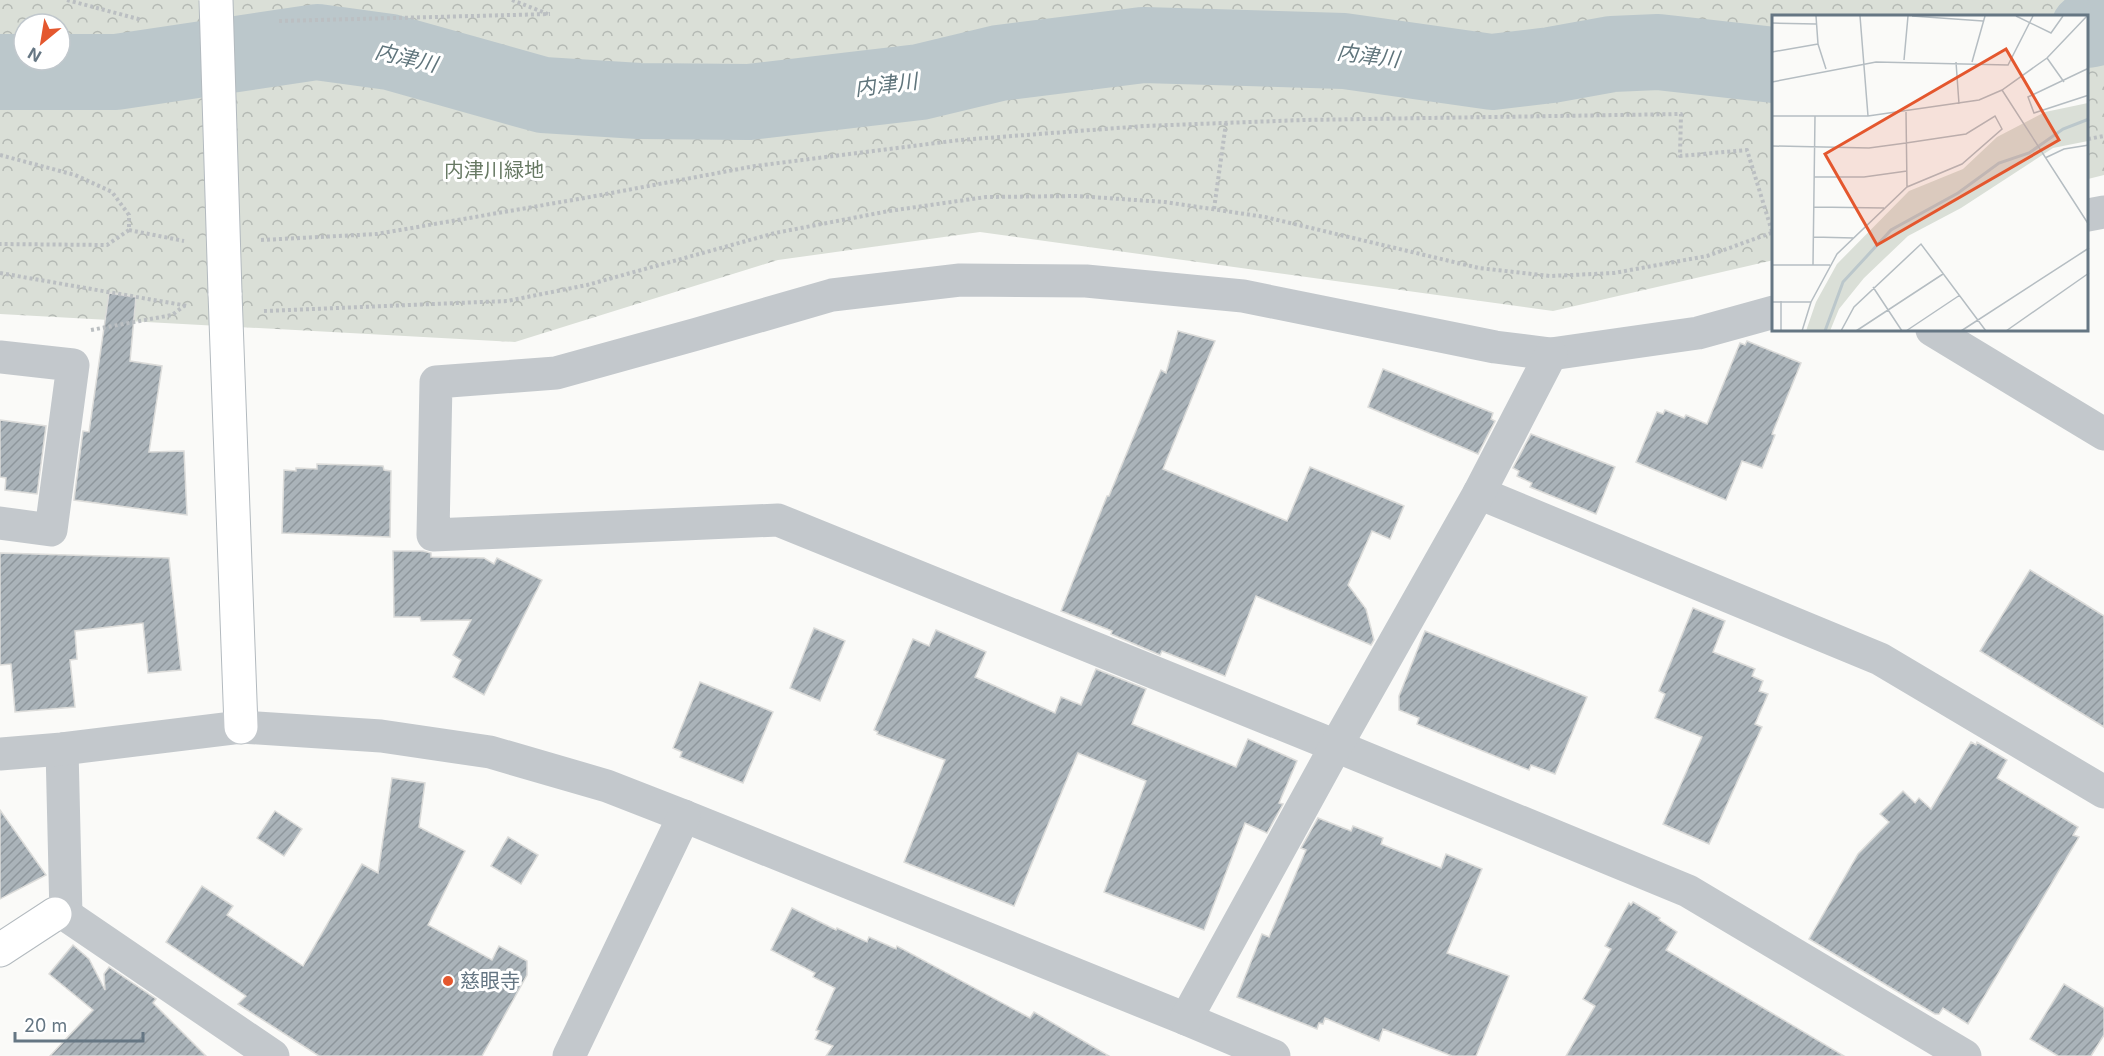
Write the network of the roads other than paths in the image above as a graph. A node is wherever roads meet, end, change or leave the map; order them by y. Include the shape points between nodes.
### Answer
1 (216, 0) edge
2 (2104, 212) edge
3 (2089, 215) edge
4 (1772, 313) edge
5 (1935, 332) edge
6 (1551, 354) junction
7 (0, 357) edge
8 (2104, 434) edge
9 (1479, 493) junction
10 (0, 523) edge
11 (241, 727) junction
12 (1336, 746) junction
13 (62, 749) junction
14 (0, 754) edge
15 (2104, 792) edge
16 (684, 816) junction
17 (60, 914) junction
18 (0, 950) edge
19 (1186, 1018) junction
20 (273, 1056) edge
21 (569, 1056) edge
22 (1274, 1056) edge
23 (1965, 1056) edge

1 - 11 street, bridge
2 - 3 street
4 - 6 street via 1698,333
5 - 8 street
6 - 9 street
6 - 12 street via 1495,347 1243,296 1086,281 960,280 832,294 556,373 436,382 433,535 778,520
7 - 10 street via 73,365 51,530
9 - 12 street
9 - 15 street via 1880,659
11 - 13 street
11 - 16 street via 381,736 490,752 607,786
12 - 19 street
12 - 23 street via 1688,891
13 - 14 street
13 - 17 street
16 - 19 street
16 - 21 street
17 - 18 street
17 - 20 street
19 - 22 street

